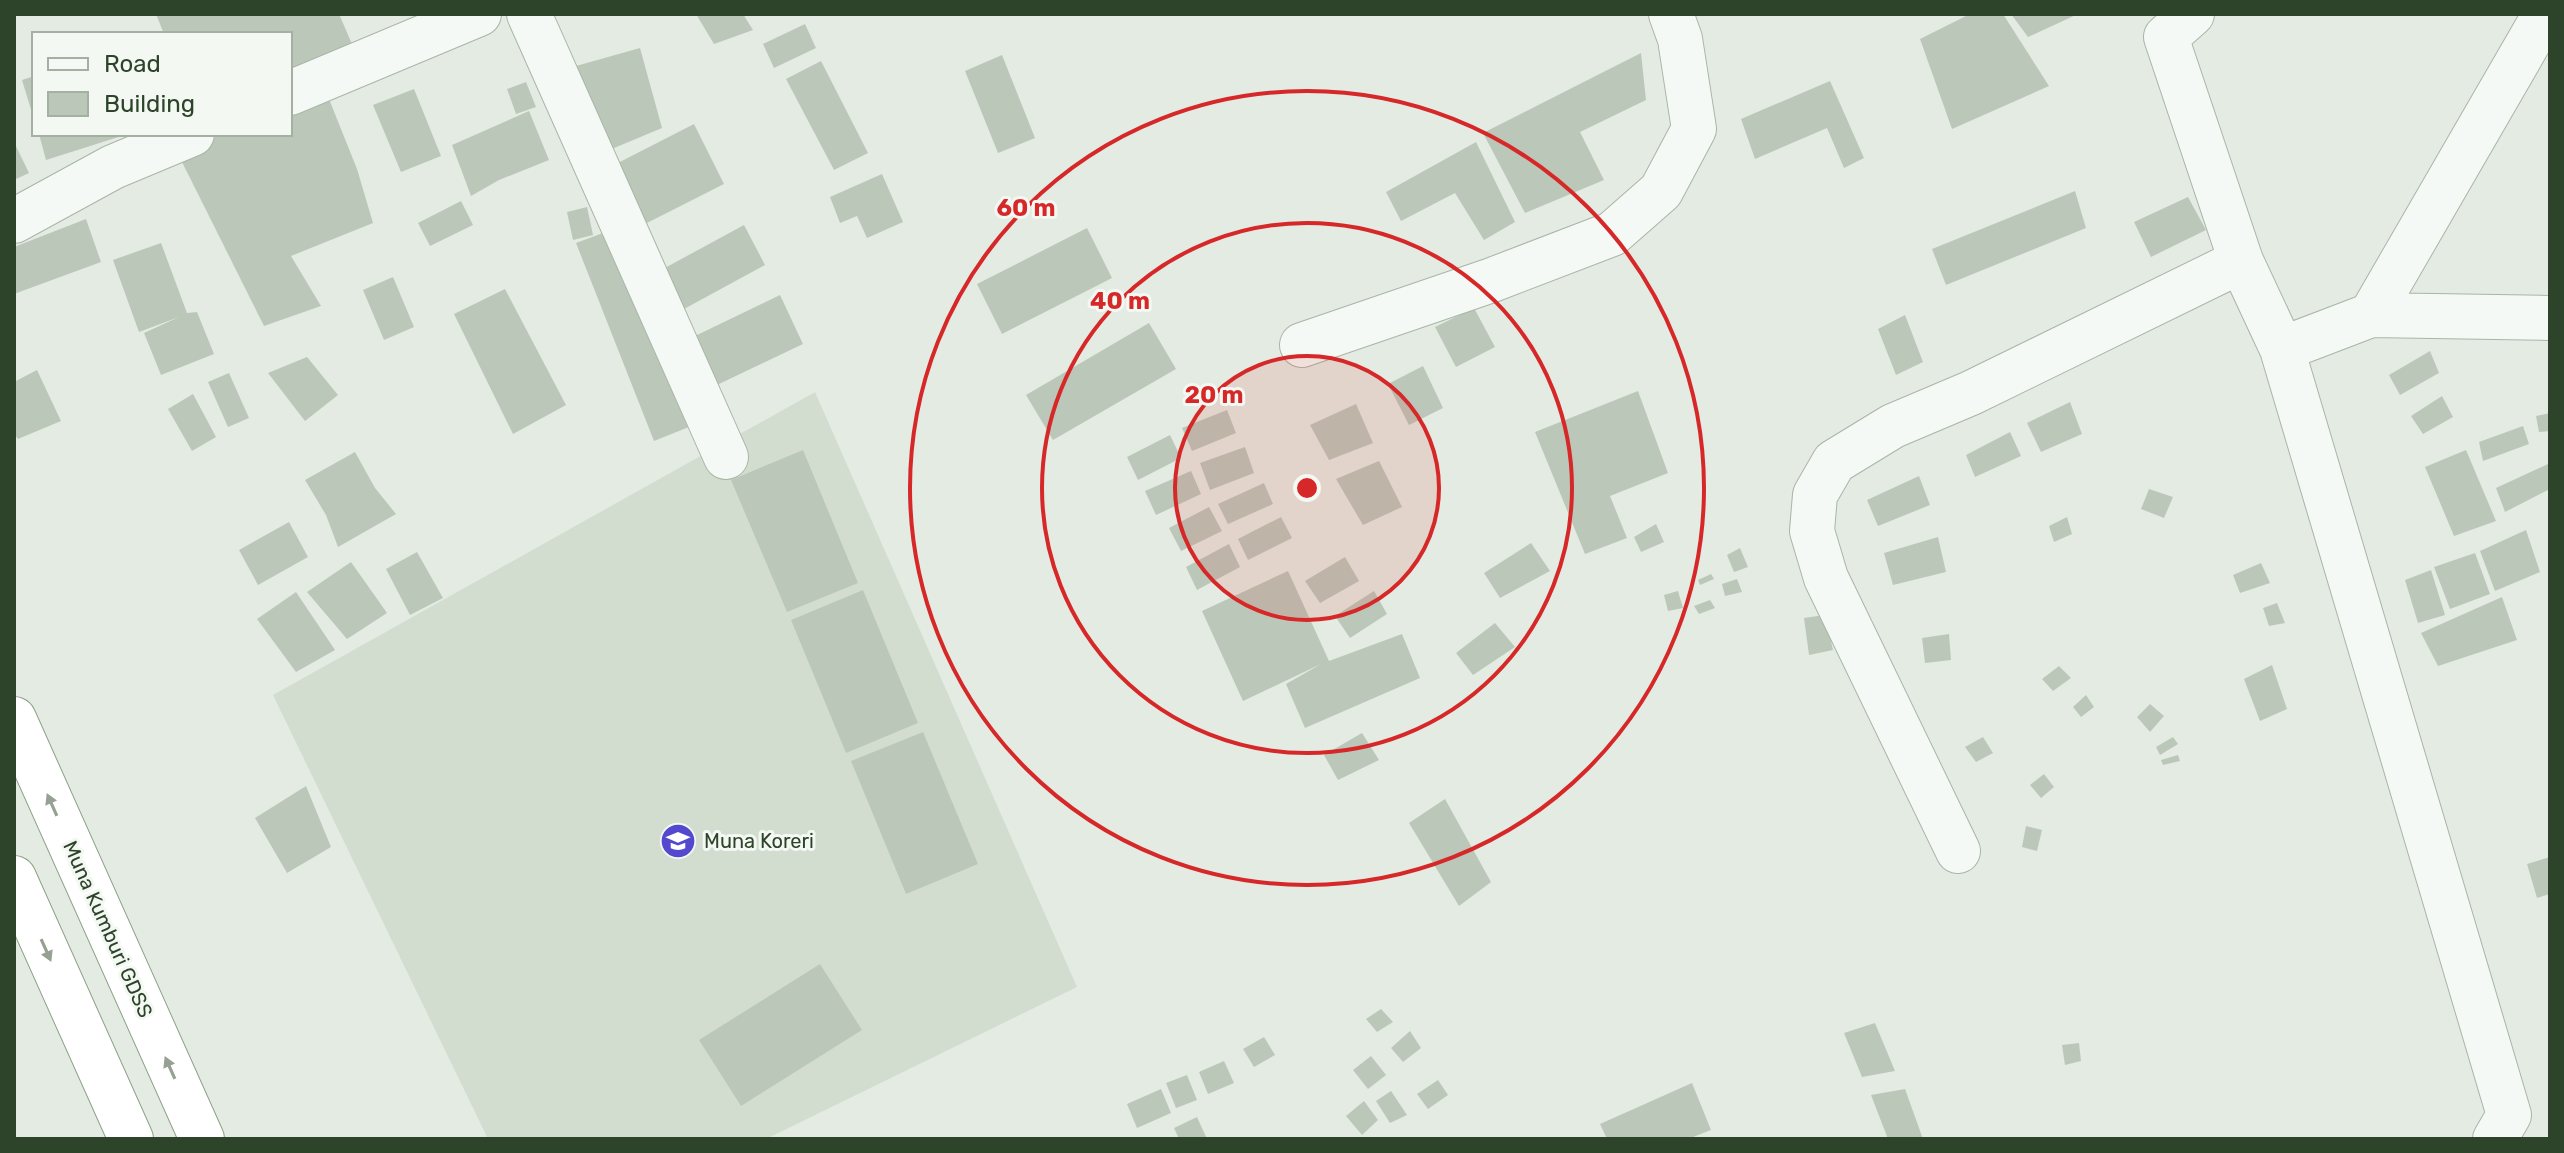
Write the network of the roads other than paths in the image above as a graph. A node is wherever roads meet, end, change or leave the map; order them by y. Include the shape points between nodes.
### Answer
1 (479, 14) edge
2 (529, 14) edge
3 (1671, 14) edge
4 (2545, 14) edge
5 (2172, 22) edge
6 (292, 92) edge
7 (187, 136) edge
8 (14, 221) edge
9 (2241, 261) junction
10 (2371, 315) junction
11 (2550, 318) edge
12 (1302, 345) dead end
13 (2282, 349) junction
14 (726, 457) dead end
15 (14, 719) edge
16 (1958, 851) dead end
17 (14, 878) edge
18 (131, 1139) edge
19 (202, 1139) edge
20 (2495, 1139) edge

1 - 6 street
2 - 14 street
3 - 12 street via 1694,129 1661,191 1612,234
4 - 10 street
5 - 9 street
7 - 8 street via 113,167
9 - 13 street
9 - 16 street via 1893,426 1834,462 1815,495 1812,531 1826,578
10 - 11 street
10 - 13 street
13 - 20 street via 2509,1115
19 -> 15 highway, Muna Kumburi GDSS
17 -> 18 highway

